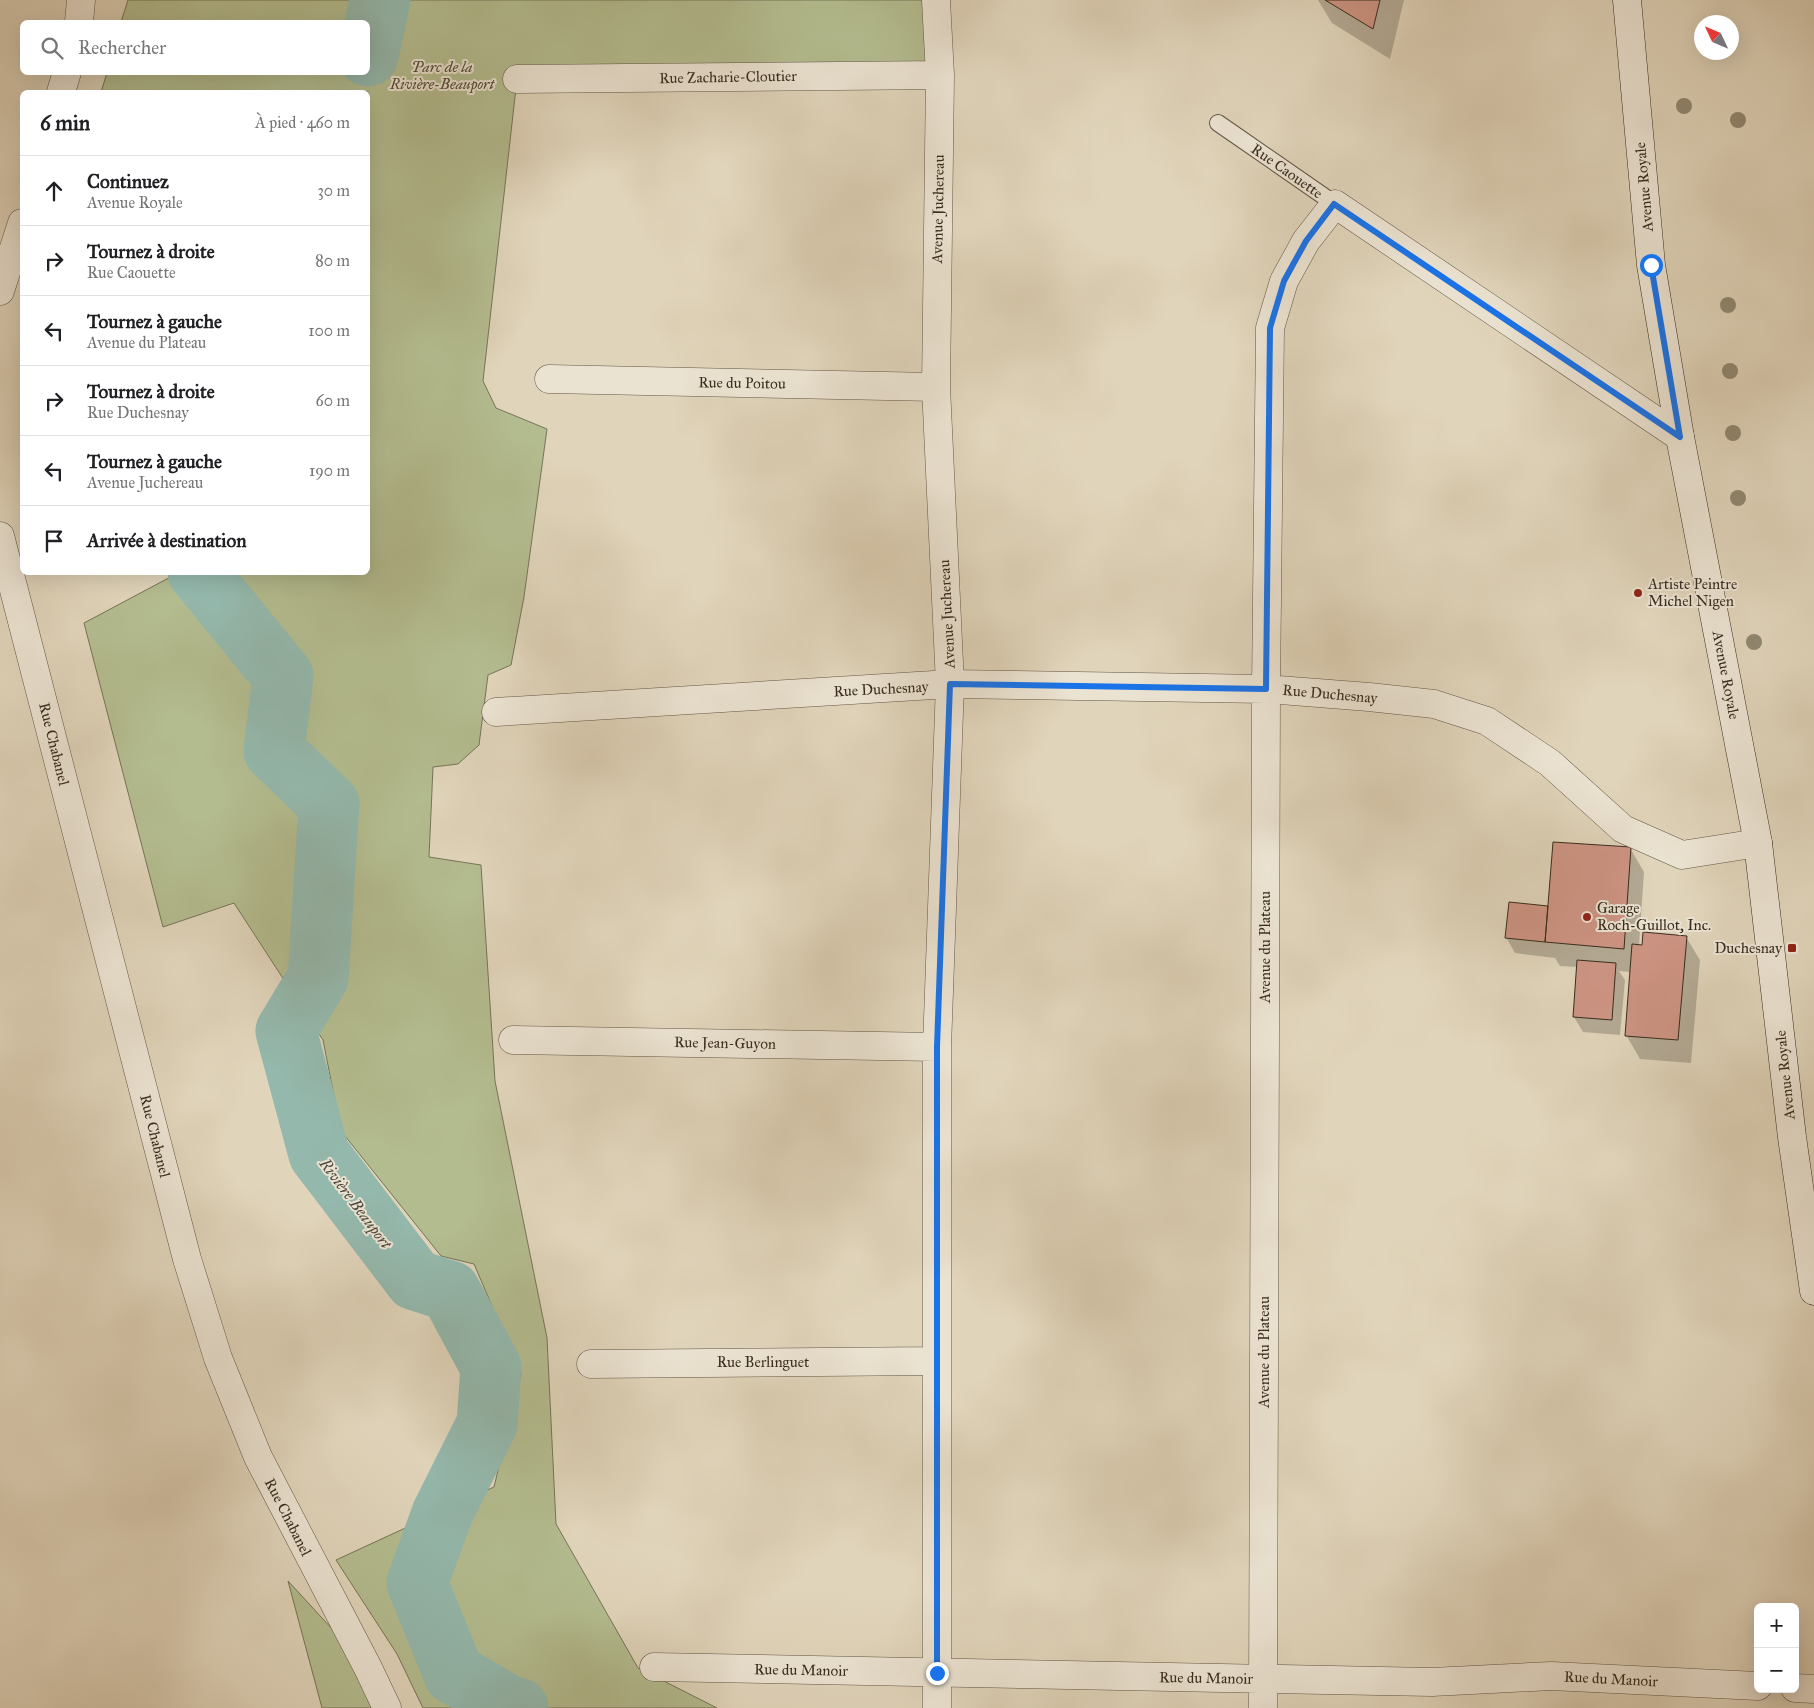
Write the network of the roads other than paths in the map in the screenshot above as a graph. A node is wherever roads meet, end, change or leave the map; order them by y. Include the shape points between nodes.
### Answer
1 (81, 0) edge
2 (936, 0) edge
3 (1627, 0) edge
4 (80, 20) edge
5 (940, 74) junction
6 (65, 75) edge
7 (517, 79) dead end
8 (62, 90) edge
9 (1218, 123) dead end
10 (1334, 204) junction
11 (20, 229) edge
12 (0, 291) edge
13 (548, 379) dead end
14 (936, 387) junction
15 (1680, 437) junction
16 (0, 536) edge
17 (950, 684) junction
18 (1266, 689) junction
19 (496, 712) dead end
20 (1758, 843) junction
21 (513, 1040) dead end
22 (937, 1047) junction
23 (1814, 1291) edge
24 (936, 1361) junction
25 (591, 1364) dead end
26 (654, 1667) dead end
27 (937, 1673) junction
28 (1264, 1679) junction
29 (1754, 1686) edge
30 (1799, 1688) edge
31 (1814, 1689) edge
32 (387, 1708) edge
33 (937, 1708) edge
34 (1263, 1708) edge

1 - 4 street
2 - 5 street, Avenue Juchereau
3 - 15 street, Avenue Royale via 1651,265
5 - 7 street, Rue Zacharie-Cloutier
5 - 14 street, Avenue Juchereau
6 - 8 street
9 - 10 lane, Rue Caouette
10 - 15 street, Rue Caouette
10 - 18 street, Avenue du Plateau via 1306,241 1284,281 1270,328
11 - 12 street
13 - 14 street, Rue du Poitou
14 - 17 street, Avenue Juchereau
15 - 20 street, Avenue Royale
16 - 32 street, Rue Chabanel via 187,1259 218,1358 258,1457
17 - 18 street, Rue Duchesnay
17 - 19 street, Rue Duchesnay
17 - 22 street, Avenue Juchereau
18 - 20 street, Rue Duchesnay via 1434,704 1487,722 1550,763 1623,828 1682,855
18 - 28 street, Avenue du Plateau
20 - 23 street, Avenue Royale via 1792,1137
21 - 22 street, Rue Jean-Guyon
22 - 24 street, Avenue Juchereau
24 - 25 street, Rue Berlinguet
24 - 27 street, Avenue Juchereau
26 - 27 street, Rue du Manoir
27 - 28 street, Rue du Manoir
27 - 33 street, Avenue Juchereau
28 - 29 street, Rue du Manoir via 1432,1682 1551,1676
28 - 34 street, Avenue du Plateau
30 - 31 street

